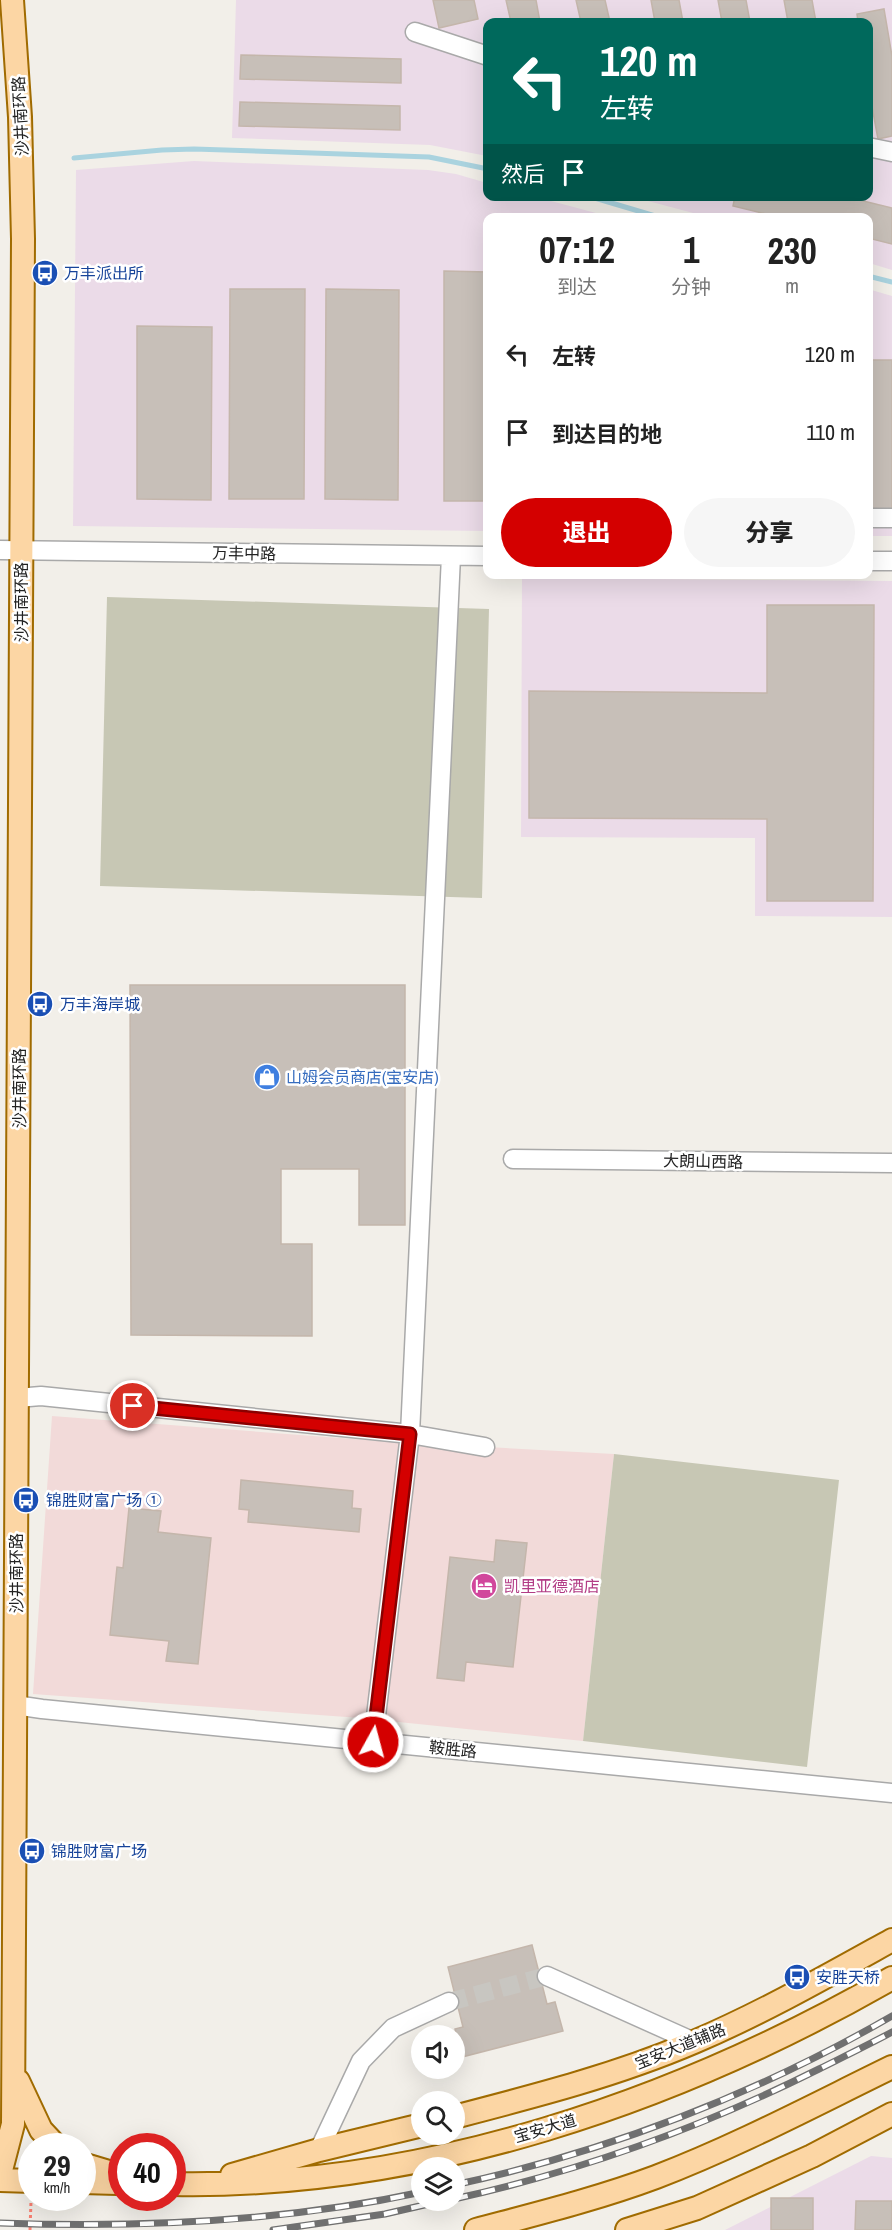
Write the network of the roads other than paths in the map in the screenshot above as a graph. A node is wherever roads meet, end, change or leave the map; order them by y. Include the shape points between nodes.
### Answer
1 (12, 0) edge
2 (415, 32) dead end
3 (483, 54) edge
4 (873, 148) edge
5 (892, 152) edge
6 (873, 518) edge
7 (892, 518) edge
8 (11, 550) edge
9 (451, 556) junction
10 (483, 556) edge
11 (873, 561) edge
12 (892, 561) edge
13 (513, 1159) dead end
14 (892, 1163) edge
15 (17, 1398) junction
16 (410, 1434) junction
17 (485, 1447) dead end
18 (15, 1705) junction
19 (373, 1742) junction
20 (892, 1793) edge
21 (892, 1940) edge
22 (547, 1976) tunnel mouth
23 (892, 1978) edge
24 (450, 2002) tunnel mouth
25 (779, 2002) junction
26 (845, 2005) junction
27 (694, 2043) junction
28 (13, 2062) junction
29 (892, 2067) edge
30 (465, 2113) edge
31 (892, 2114) edge
32 (411, 2128) edge
33 (44, 2133) edge
34 (319, 2150) junction
35 (0, 2174) edge
36 (0, 2180) edge
37 (186, 2184) edge
38 (200, 2185) junction
39 (18, 2186) edge
40 (476, 2230) edge
41 (627, 2230) edge

1 - 8 main road, 沙井南环路 via 22,176
2 - 3 street
4 - 5 street
6 - 7 street
8 - 9 street, 万丰中路
8 - 15 main road, 沙井南环路
9 - 10 street, 万丰中路
9 - 16 street
11 - 12 street
13 - 14 street, 大朗山西路
15 - 16 street via 41,1396
15 - 18 main road, 沙井南环路
16 - 17 street
16 - 19 street
18 - 19 street, 鞍胜路
18 - 28 main road, 沙井南环路
19 - 20 street, 鞍胜路
21 - 25 main road, 宝安大道辅路
22 - 27 street
23 - 26 main road, 宝安大道
24 - 34 street via 393,2028 361,2061
25 - 26 main road
25 - 27 main road, 宝安大道辅路
26 - 38 main road, 宝安大道 via 679,2083 566,2123 432,2160 353,2174
27 - 30 main road, 宝安大道辅路 via 639,2064
28 - 33 main road via 20,2089
28 - 35 main road, 沙井南环路 via 13,2124
29 - 40 main road via 737,2143 655,2177
31 - 41 main road via 812,2156 697,2208
32 - 34 main road
34 - 38 main road
36 - 39 main road
37 - 38 main road, 宝安大道

